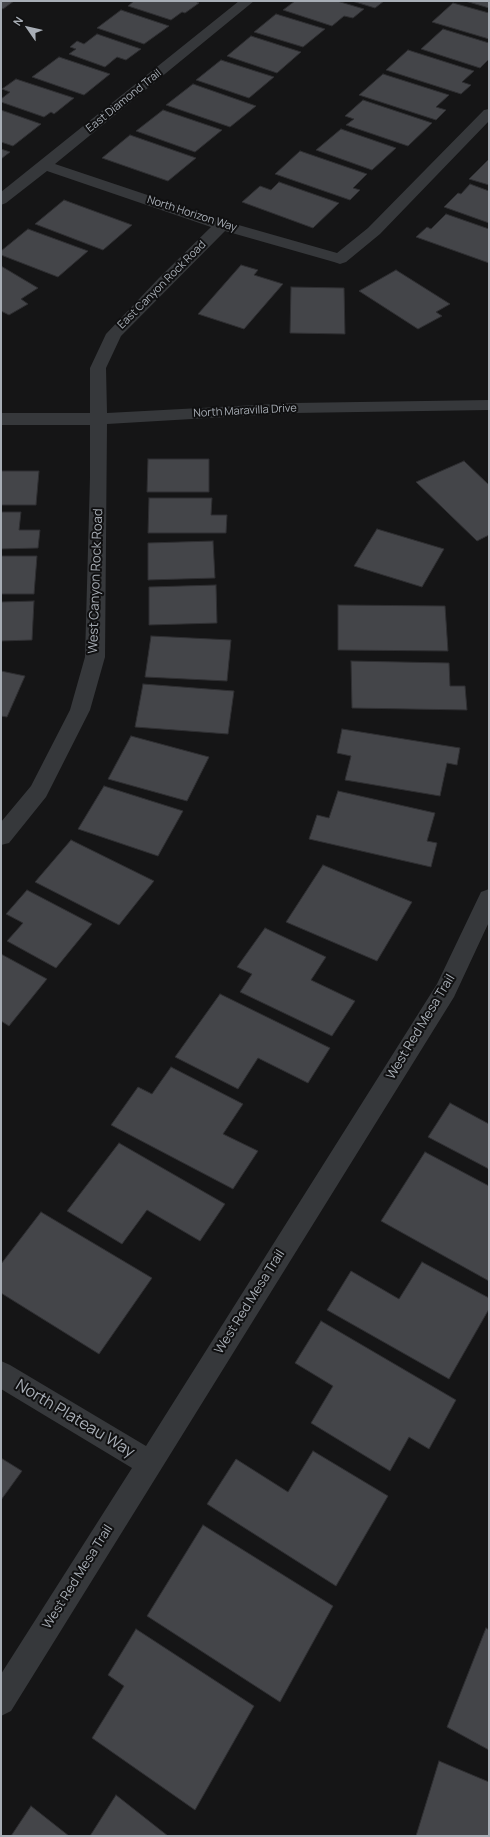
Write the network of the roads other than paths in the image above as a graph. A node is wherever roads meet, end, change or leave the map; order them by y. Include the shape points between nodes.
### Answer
1 (247, 1) edge
2 (489, 113) edge
3 (45, 165) junction
4 (1, 200) edge
5 (222, 225) junction
6 (489, 405) edge
7 (1, 418) edge
8 (100, 419) junction
9 (1, 837) edge
10 (489, 898) edge
11 (1, 1374) edge
12 (149, 1463) junction
13 (1, 1700) edge

1 - 3 street, East Diamond Trail
2 - 5 street, North Horizon Way via 374,231 340,259
3 - 4 street, East Diamond Trail
3 - 5 street, North Horizon Way
5 - 8 street, East Canyon Rock Road via 114,334 98,368
6 - 8 street, North Maravilla Drive via 294,408
7 - 8 street, North Maravilla Drive
8 - 9 street, West Canyon Rock Road via 94,657 80,710 39,791
10 - 12 street, West Red Mesa Trail via 446,990
11 - 12 street, North Plateau Way
12 - 13 street, West Red Mesa Trail

